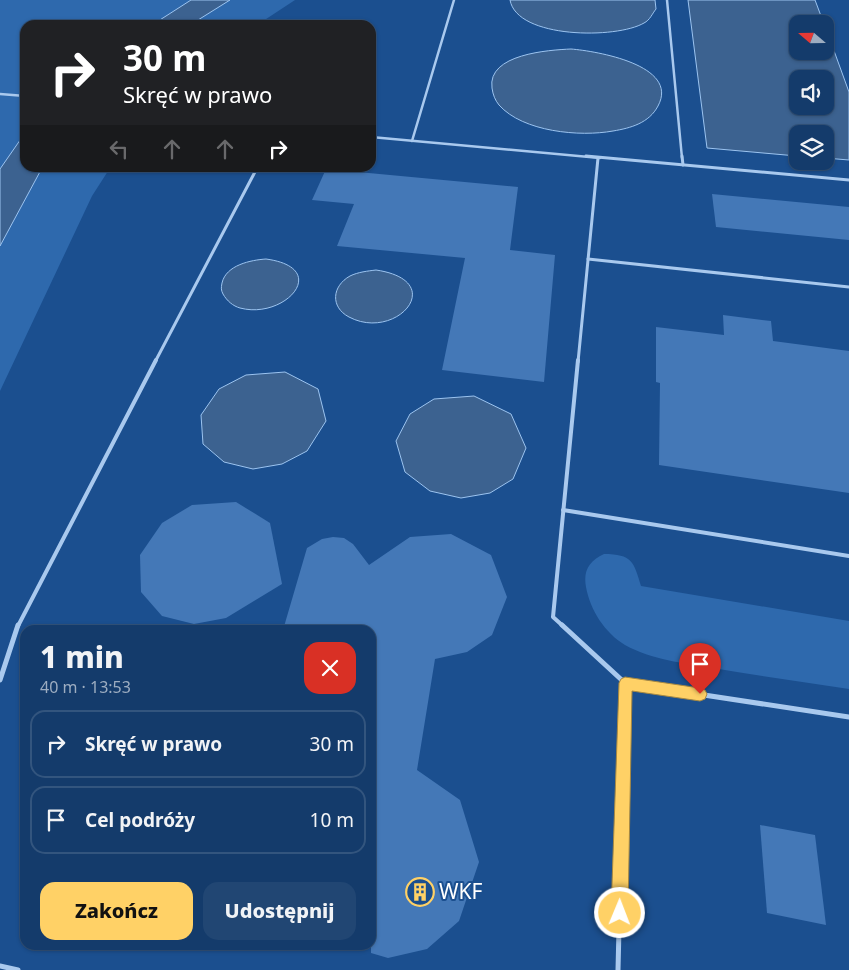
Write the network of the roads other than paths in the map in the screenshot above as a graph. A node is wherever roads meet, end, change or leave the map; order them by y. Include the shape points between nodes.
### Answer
1 (454, 0) edge
2 (667, 0) edge
3 (0, 94) edge
4 (20, 96) edge
5 (376, 137) edge
6 (412, 141) junction
7 (598, 158) junction
8 (682, 165) junction
9 (255, 172) edge
10 (849, 180) edge
11 (588, 259) junction
12 (849, 287) edge
13 (563, 510) junction
14 (849, 556) edge
15 (0, 680) edge
16 (625, 683) junction
17 (849, 717) edge
18 (0, 966) edge
19 (18, 970) edge
20 (618, 970) edge

1 - 6 lane
2 - 8 lane
3 - 4 lane
5 - 6 lane
6 - 7 lane
7 - 8 lane
7 - 11 lane
8 - 10 lane
9 - 15 lane via 20,619
11 - 12 lane
11 - 13 lane
13 - 14 lane
13 - 16 lane via 553,617
16 - 17 lane
16 - 20 lane
18 - 19 lane

